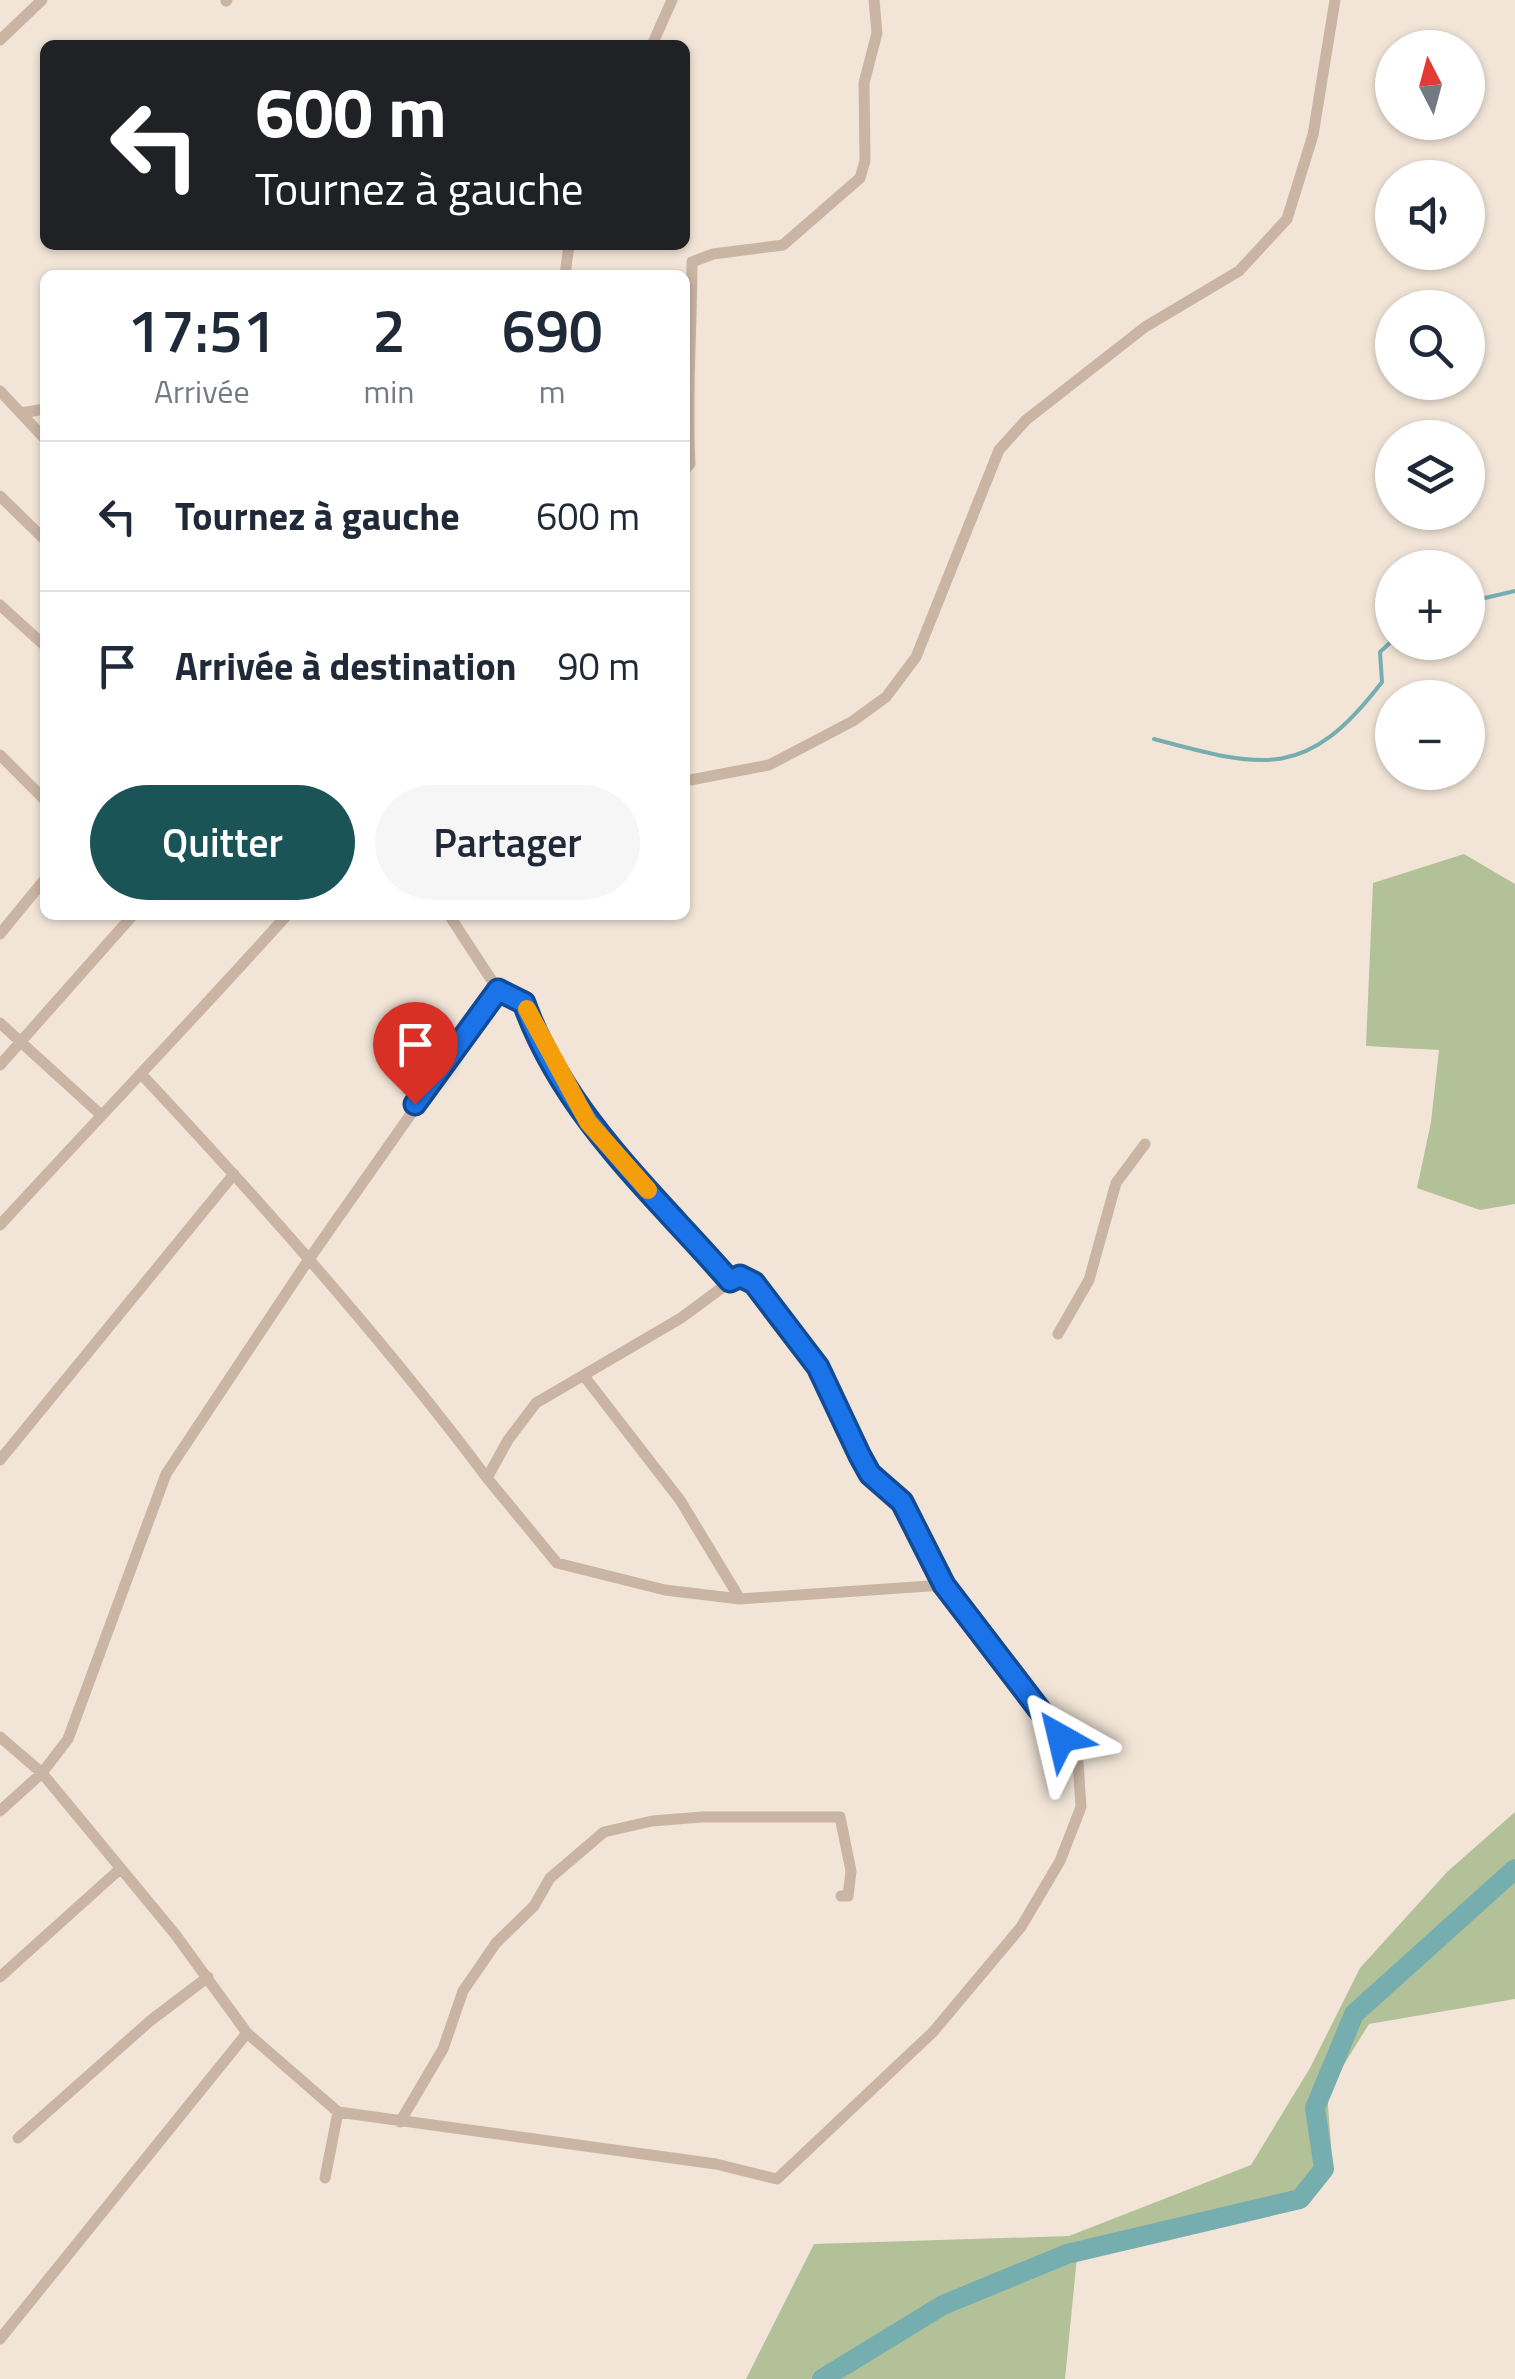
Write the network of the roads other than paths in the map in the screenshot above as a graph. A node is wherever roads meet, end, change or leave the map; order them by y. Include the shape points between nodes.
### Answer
1 (42, 0) edge
2 (672, 0) edge
3 (874, 0) edge
4 (1335, 0) edge
5 (0, 40) edge
6 (654, 40) edge
7 (690, 370) edge
8 (0, 390) edge
9 (40, 410) edge
10 (21, 413) junction
11 (40, 434) edge
12 (0, 496) edge
13 (40, 535) edge
14 (0, 605) edge
15 (40, 641) edge
16 (0, 755) edge
17 (690, 779) edge
18 (40, 795) edge
19 (40, 884) edge
20 (128, 920) edge
21 (282, 920) edge
22 (452, 920) edge
23 (0, 934) edge
24 (498, 990) junction
25 (0, 1022) edge
26 (20, 1040) junction
27 (0, 1064) edge
28 (143, 1076) junction
29 (100, 1114) junction
30 (1145, 1144) dead end
31 (234, 1174) junction
32 (0, 1225) edge
33 (307, 1262) junction
34 (730, 1281) junction
35 (1058, 1334) dead end
36 (584, 1376) junction
37 (0, 1460) edge
38 (487, 1478) junction
39 (944, 1585) junction
40 (740, 1599) junction
41 (0, 1737) edge
42 (42, 1772) junction
43 (0, 1811) edge
44 (120, 1869) junction
45 (841, 1896) dead end
46 (0, 1977) edge
47 (208, 1978) junction
48 (246, 2033) junction
49 (338, 2112) junction
50 (400, 2122) junction
51 (18, 2138) dead end
52 (326, 2178) dead end
53 (0, 2339) edge

1 - 5 street
2 - 6 street
3 - 7 street via 877,32 864,83 860,178 783,245 692,262
4 - 17 street via 1313,135 1287,220 1239,270 1145,327 1026,420 999,450 916,657 886,698 768,765
8 - 10 street
9 - 10 street
10 - 11 street
12 - 13 street
14 - 15 street
16 - 18 street
19 - 23 street
20 - 26 street
21 - 28 street
22 - 24 street
24 - 33 street
24 - 34 street via 524,1003 588,1122
25 - 26 street
26 - 27 street
26 - 29 street
28 - 29 street
28 - 31 street
29 - 32 street
30 - 35 street via 1116,1183 1088,1280
31 - 33 street
31 - 37 street
33 - 38 street
33 - 42 street via 166,1474 68,1739
34 - 36 street
34 - 39 street via 740,1276 754,1283 818,1367 870,1474 902,1502
36 - 38 street via 536,1403
36 - 40 street via 680,1500
38 - 40 street via 557,1563 665,1590
39 - 40 street
39 - 50 street via 1078,1762 1080,1806 1060,1861 1021,1927 933,2032 778,2179 716,2164
41 - 42 street
42 - 43 street
42 - 44 street
44 - 46 street
44 - 47 street
45 - 50 street via 848,1896 850,1871 840,1818 702,1817 604,1832 550,1878 534,1906 496,1943 463,1991 442,2049
47 - 48 street
47 - 51 street
48 - 49 street
48 - 53 street
49 - 50 street
49 - 52 street

